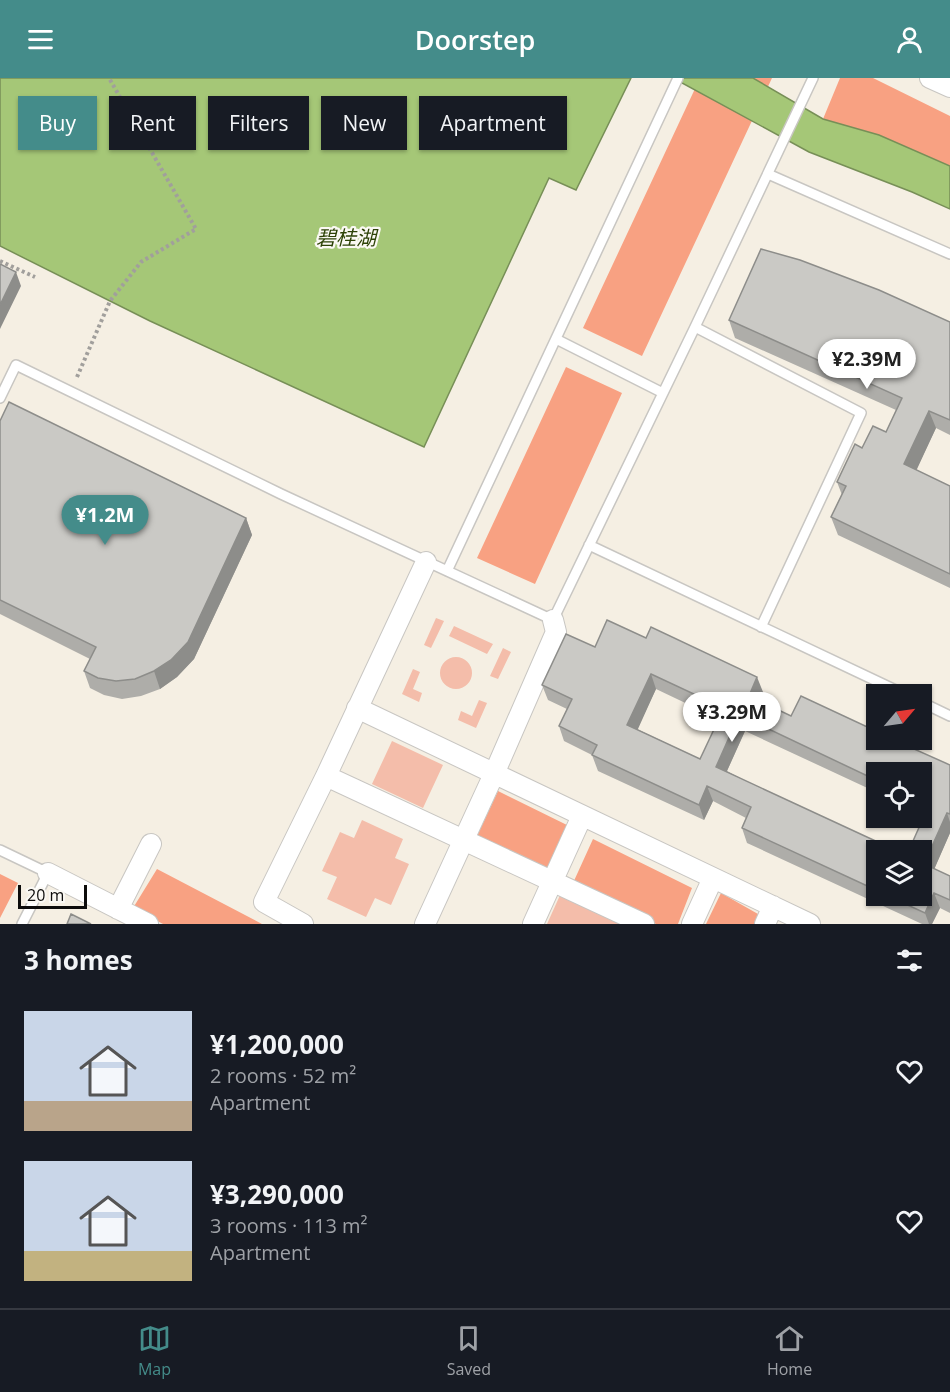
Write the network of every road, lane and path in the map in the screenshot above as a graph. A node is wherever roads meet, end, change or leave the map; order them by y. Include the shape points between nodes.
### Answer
1 (109, 78) edge
2 (678, 78) edge
3 (813, 78) edge
4 (930, 78) edge
5 (950, 87) edge
6 (768, 174) junction
7 (950, 254) edge
8 (0, 261) edge
9 (35, 278) dead end
10 (695, 327) junction
11 (556, 339) junction
12 (70, 392) junction
13 (663, 393) junction
14 (0, 398) edge
15 (590, 545) junction
16 (426, 562) junction
17 (447, 571) junction
18 (553, 620) junction
19 (761, 627) junction
20 (883, 684) edge
21 (932, 707) edge
22 (357, 708) junction
23 (950, 716) edge
24 (494, 774) junction
25 (326, 777) junction
26 (582, 816) junction
27 (464, 840) junction
28 (151, 844) dead end
29 (0, 850) edge
30 (48, 873) junction
31 (713, 878) junction
32 (552, 881) junction
33 (118, 909) junction
34 (769, 915) edge
35 (22, 924) edge
36 (148, 924) edge
37 (303, 924) edge
38 (425, 924) edge
39 (533, 924) edge
40 (644, 924) edge
41 (692, 924) edge
42 (810, 924) edge

1 - 12 path via 196,229 141,262 110,301
2 - 11 lane
3 - 6 lane
4 - 5 street
6 - 7 lane
6 - 10 lane
8 - 9 path
10 - 13 lane
10 - 19 lane via 861,413
11 - 13 lane
11 - 17 lane
12 - 14 lane via 16,365
12 - 16 lane
13 - 15 lane
15 - 18 lane
15 - 19 lane
16 - 17 lane
16 - 22 street
17 - 18 lane
18 - 24 street via 556,632
19 - 20 lane
21 - 23 lane
22 - 24 street
22 - 25 street
24 - 26 street
24 - 27 street
25 - 27 street
25 - 37 street via 264,902
26 - 31 street
26 - 32 street
27 - 32 street
27 - 38 street
28 - 33 street
29 - 30 lane
30 - 33 street
30 - 35 lane
31 - 34 street
31 - 41 street
32 - 39 street
32 - 40 street
33 - 36 street
34 - 42 street

